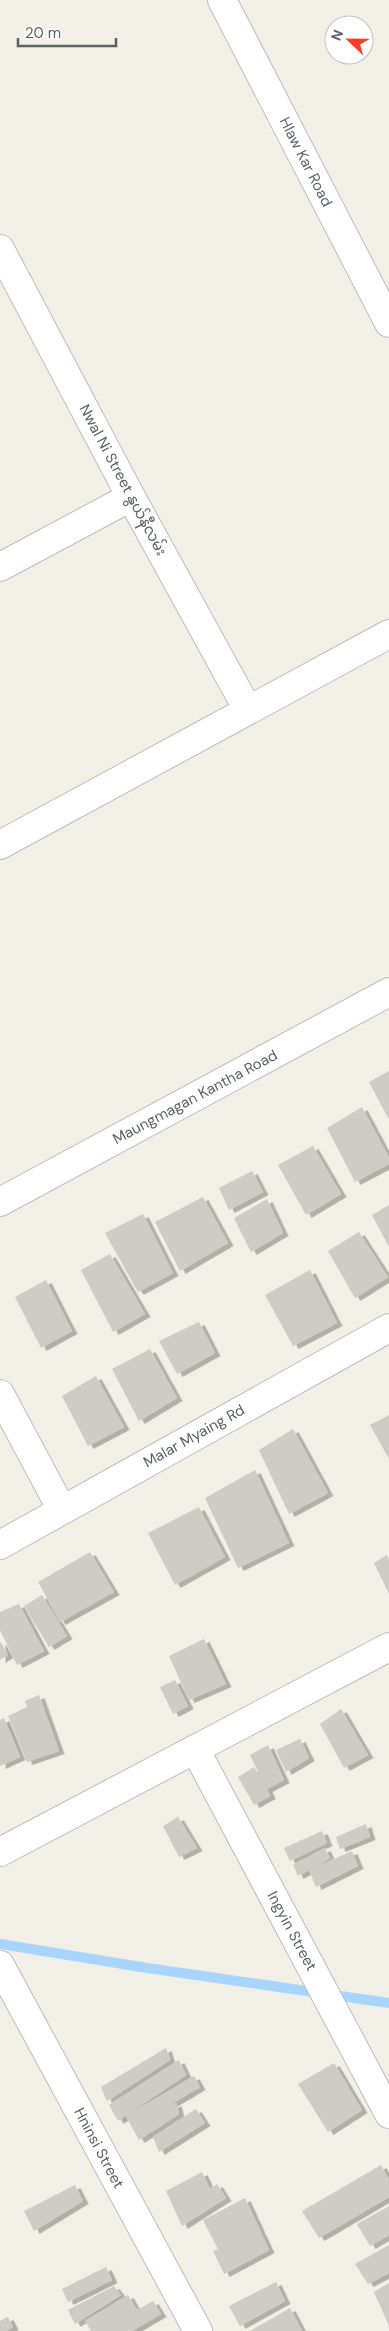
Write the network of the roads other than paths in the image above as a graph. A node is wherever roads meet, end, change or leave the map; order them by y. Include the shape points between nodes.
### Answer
1 (222, 0) edge
2 (3, 262) edge
3 (389, 323) edge
4 (131, 497) junction
5 (0, 567) edge
6 (389, 634) edge
7 (248, 710) junction
8 (0, 845) edge
9 (389, 992) edge
10 (0, 1202) edge
11 (389, 1328) edge
12 (0, 1394) edge
13 (62, 1510) junction
14 (0, 1545) edge
15 (389, 1647) edge
16 (195, 1749) junction
17 (0, 1852) edge
18 (0, 1965) edge
19 (389, 2114) edge
20 (198, 2331) edge

1 - 3 street, Hlaw Kar Road
2 - 4 street, Nwal Ni Street နွယ်နီလမ်း
4 - 5 street
4 - 7 street, Nwal Ni Street နွယ်နီလမ်း
6 - 7 street
7 - 8 street
9 - 10 street, Maungmagan Kantha Road
11 - 13 street, Malar Myaing Rd
12 - 13 street
13 - 14 street, Malar Myaing Rd
15 - 16 street
16 - 17 street
16 - 19 street, Ingyin Street
18 - 20 street, Hninsi Street

